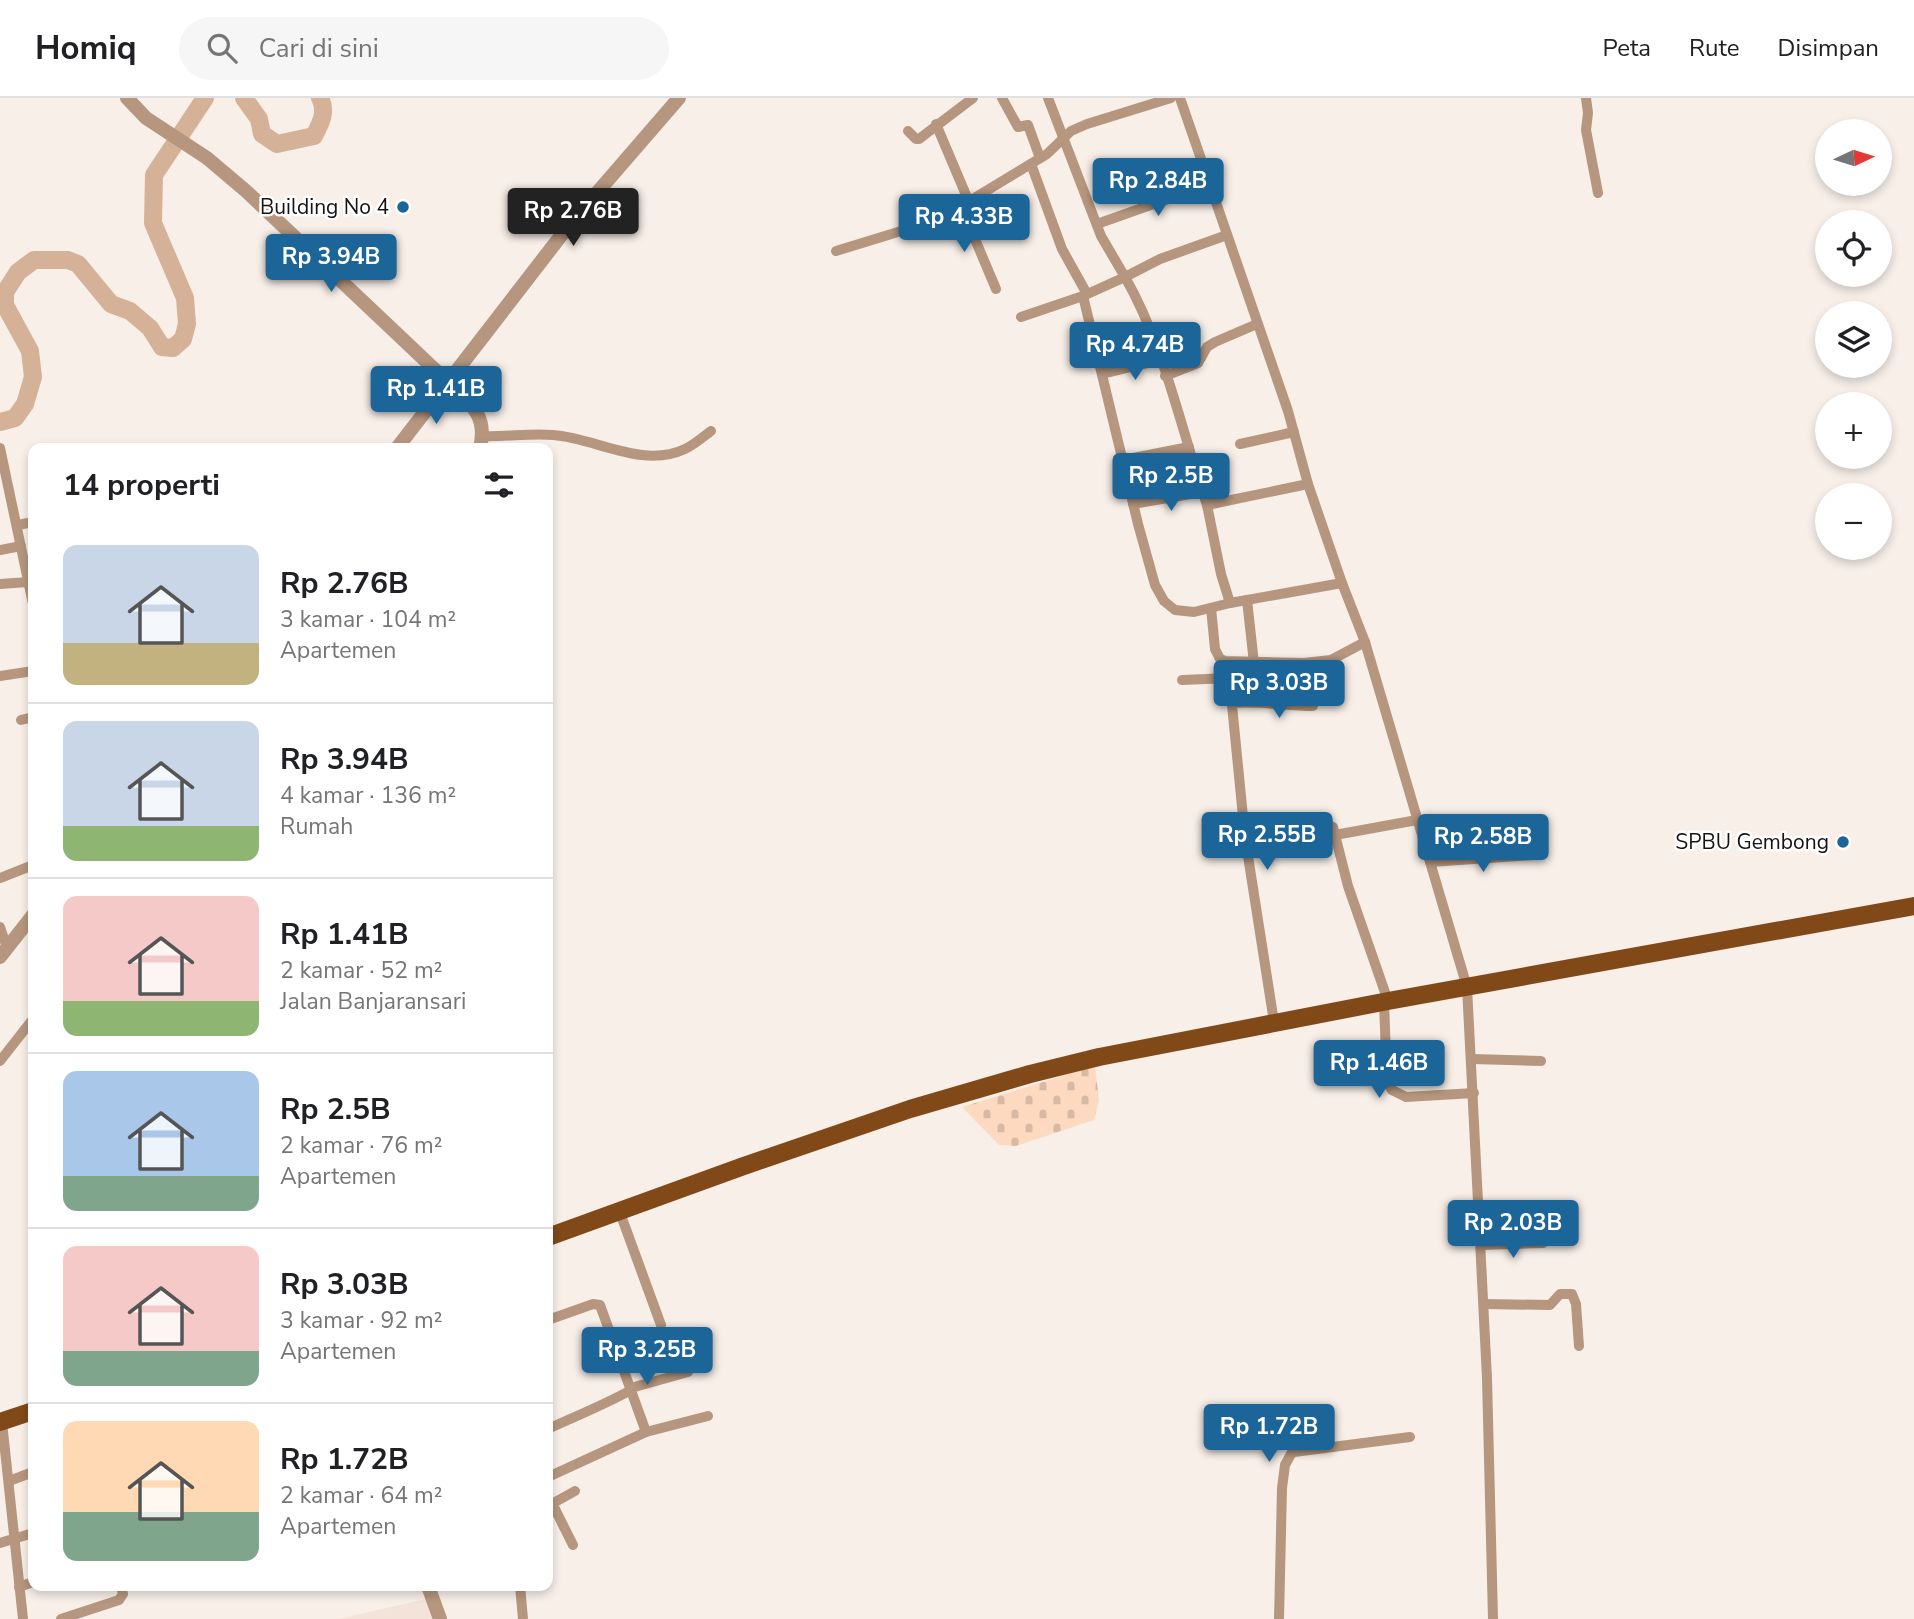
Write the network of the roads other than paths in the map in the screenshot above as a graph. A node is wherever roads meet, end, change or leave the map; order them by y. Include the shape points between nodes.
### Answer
1 (127, 98) edge
2 (679, 98) edge
3 (973, 98) edge
4 (1002, 98) edge
5 (1048, 98) edge
6 (1171, 98) edge
7 (1181, 98) edge
8 (1586, 98) edge
9 (936, 124) junction
10 (908, 131) dead end
11 (1065, 137) junction
12 (1036, 161) junction
13 (1210, 184) junction
14 (1598, 192) dead end
15 (965, 204) junction
16 (1097, 224) junction
17 (1227, 235) junction
18 (836, 251) dead end
19 (1125, 277) junction
20 (996, 289) dead end
21 (1085, 295) junction
22 (1021, 317) dead end
23 (1257, 324) junction
24 (1160, 359) junction
25 (1102, 374) junction
26 (1165, 376) junction
27 (448, 382) junction
28 (711, 431) dead end
29 (1294, 432) junction
30 (482, 442) edge
31 (401, 443) edge
32 (1240, 444) dead end
33 (1189, 447) junction
34 (0, 448) edge
35 (1123, 460) junction
36 (1308, 484) junction
37 (1202, 492) junction
38 (1133, 504) junction
39 (1207, 505) junction
40 (28, 523) edge
41 (18, 525) junction
42 (21, 546) junction
43 (0, 550) edge
44 (28, 578) edge
45 (28, 582) edge
46 (1342, 583) junction
47 (0, 584) edge
48 (1247, 600) junction
49 (1230, 603) junction
50 (1211, 608) junction
51 (1365, 642) junction
52 (1254, 663) junction
53 (28, 672) edge
54 (0, 676) edge
55 (1254, 677) junction
56 (1182, 680) dead end
57 (1253, 700) junction
58 (1313, 706) dead end
59 (28, 718) edge
60 (21, 720) dead end
61 (1417, 820) junction
62 (1335, 835) junction
63 (1245, 837) junction
64 (1534, 855) dead end
65 (1430, 862) junction
66 (28, 867) edge
67 (0, 878) edge
68 (1914, 905) edge
69 (28, 922) edge
70 (0, 927) edge
71 (4, 953) edge
72 (1467, 987) junction
73 (1386, 1001) junction
74 (1274, 1022) junction
75 (28, 1025) edge
76 (1472, 1059) junction
77 (0, 1061) edge
78 (1541, 1061) dead end
79 (1474, 1093) junction
80 (619, 1210) junction
81 (553, 1235) edge
82 (1543, 1243) dead end
83 (1481, 1245) junction
84 (1484, 1304) junction
85 (553, 1318) edge
86 (661, 1325) dead end
87 (1579, 1346) dead end
88 (688, 1372) dead end
89 (631, 1389) junction
90 (28, 1413) edge
91 (708, 1416) dead end
92 (1, 1422) edge
93 (553, 1427) edge
94 (646, 1432) junction
95 (1410, 1437) dead end
96 (28, 1474) edge
97 (553, 1474) edge
98 (9, 1480) junction
99 (575, 1491) dead end
100 (553, 1503) edge
101 (553, 1510) edge
102 (28, 1535) edge
103 (14, 1539) junction
104 (0, 1543) edge
105 (573, 1545) dead end
106 (28, 1584) edge
107 (19, 1587) junction
108 (122, 1591) edge
109 (430, 1591) edge
110 (520, 1591) edge
111 (23, 1619) edge
112 (61, 1619) edge
113 (440, 1619) edge
114 (523, 1619) edge
115 (1279, 1619) edge
116 (1493, 1619) edge

1 - 27 street via 146,118 207,158 246,191
2 - 27 street via 570,224
3 - 9 street
4 - 12 street via 1018,127 1028,125
5 - 11 street
6 - 11 street via 1087,124
7 - 13 street
8 - 14 street via 1586,130
9 - 10 street via 918,139
9 - 15 street
11 - 12 street
11 - 16 street
12 - 15 street
12 - 21 street via 1062,249
13 - 16 street
13 - 17 street
15 - 18 street via 911,228
15 - 20 street
16 - 19 street
17 - 19 street
17 - 23 street
19 - 21 street
19 - 24 street
21 - 22 street
21 - 25 street
23 - 26 street via 1215,342 1198,363
23 - 29 street
24 - 25 street
24 - 26 street
25 - 35 street
26 - 33 street
27 - 30 street via 478,413
27 - 31 street
28 - 30 street via 687,448 659,455 552,435
29 - 32 street
29 - 36 street
33 - 35 street
33 - 37 street
34 - 41 street
35 - 38 street
36 - 39 street
36 - 46 street
37 - 38 street
37 - 39 street
38 - 50 street via 1155,585 1164,601 1183,612
39 - 49 street
40 - 41 street
41 - 42 street
42 - 43 street
42 - 44 street
45 - 47 street
46 - 48 street
46 - 51 street
48 - 49 street
48 - 52 street
49 - 50 street
50 - 52 street via 1217,655 1224,661
51 - 52 street via 1331,660
51 - 61 street
52 - 55 street
53 - 54 street
55 - 56 street
55 - 57 street
57 - 58 street
57 - 63 street via 1232,705
59 - 60 street
61 - 62 street
61 - 65 street
62 - 63 street via 1333,827 1324,823
62 - 73 street
63 - 74 street
64 - 65 street
65 - 72 street
66 - 67 street
68 - 72 main road
69 - 71 street
70 - 71 street
72 - 73 main road
72 - 76 street
73 - 74 main road
73 - 79 street via 1387,1082 1392,1090 1406,1097
74 - 80 main road via 1016,1078 910,1109
75 - 77 street
76 - 78 street
76 - 79 street
79 - 83 street
80 - 81 main road
80 - 86 street
82 - 83 street
83 - 84 street
84 - 87 street via 1549,1305 1560,1294 1572,1294
84 - 116 street
85 - 89 street via 600,1304
88 - 89 street
89 - 93 street
89 - 94 street
90 - 92 main road
91 - 94 street
92 - 98 street
94 - 97 street
95 - 115 street via 1294,1452 1288,1457 1282,1488
96 - 98 street
98 - 103 street
99 - 100 street
101 - 105 street
102 - 103 street
103 - 104 street
103 - 107 street
106 - 107 street
107 - 111 street
108 - 112 street via 119,1600
109 - 113 street
110 - 114 street

